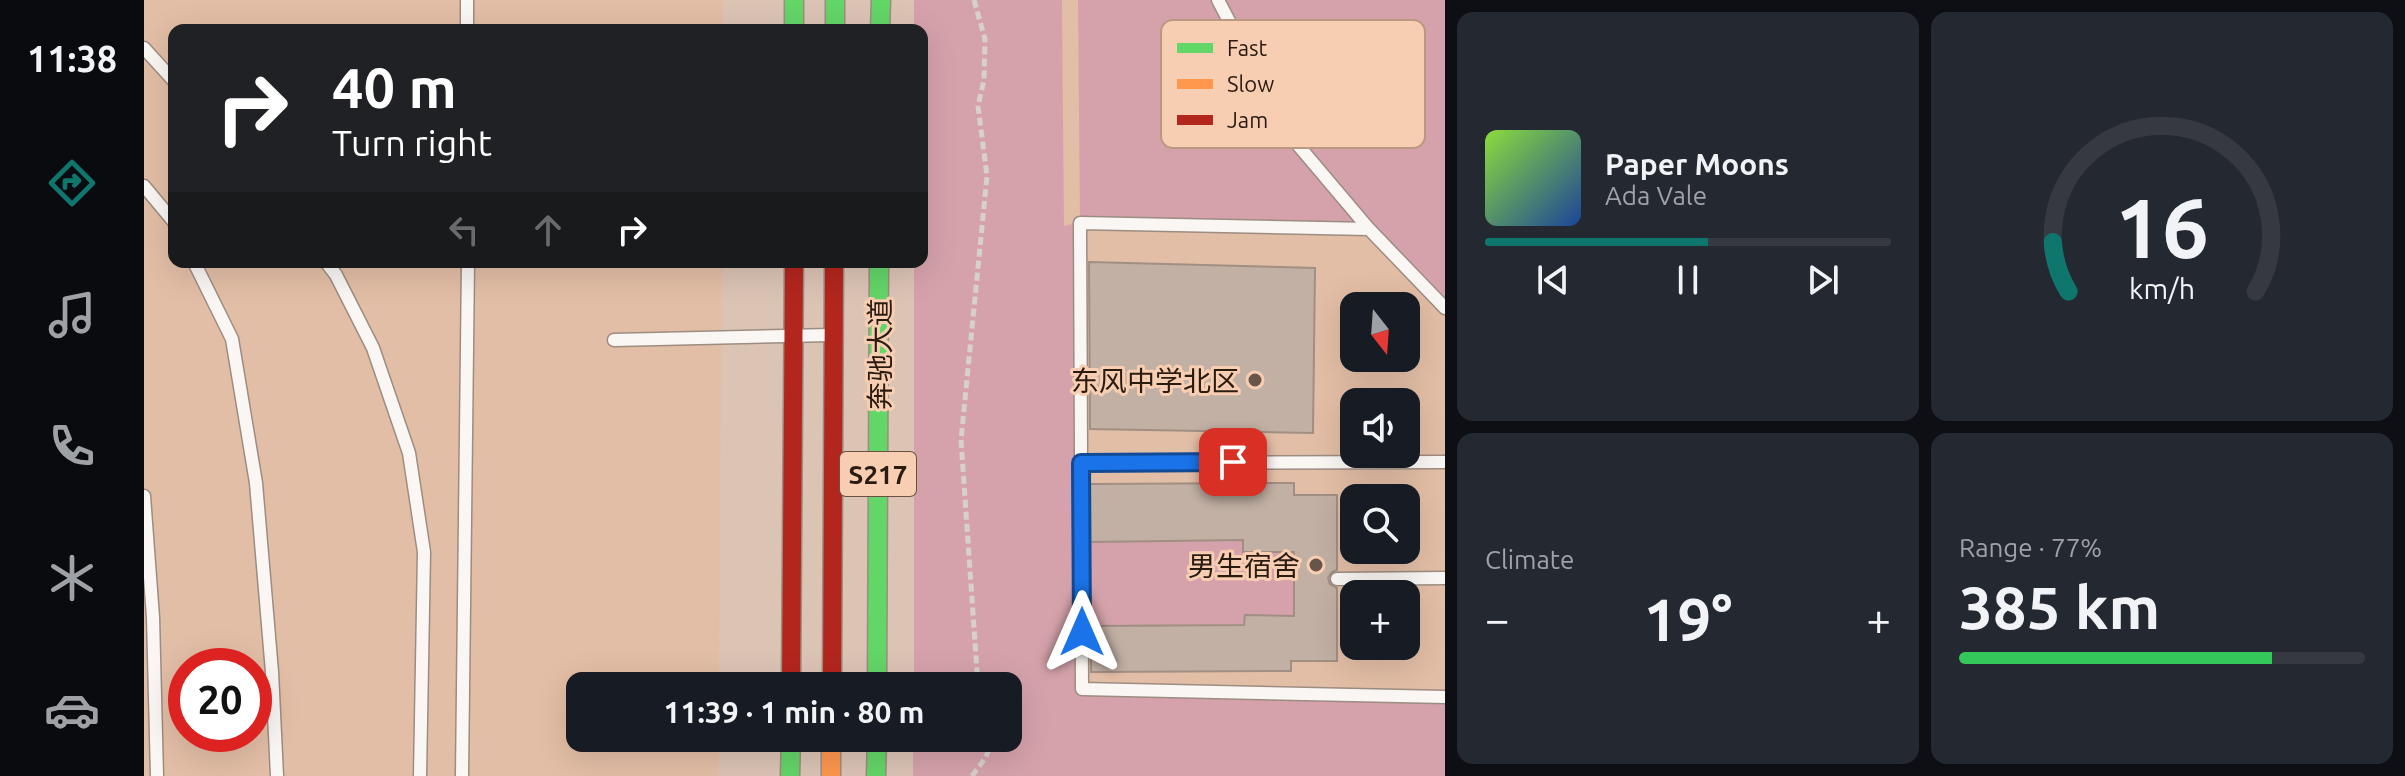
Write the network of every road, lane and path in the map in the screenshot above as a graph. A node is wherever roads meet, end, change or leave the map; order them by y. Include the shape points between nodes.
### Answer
1 (467, 0) edge
2 (794, 0) edge
3 (835, 0) edge
4 (881, 0) edge
5 (974, 0) edge
6 (1218, 0) edge
7 (1228, 20) edge
8 (467, 24) edge
9 (794, 24) edge
10 (835, 24) edge
11 (880, 24) edge
12 (144, 48) edge
13 (168, 74) edge
14 (1301, 148) edge
15 (144, 186) edge
16 (168, 215) edge
17 (1369, 229) junction
18 (197, 268) edge
19 (331, 268) edge
20 (468, 268) edge
21 (794, 268) edge
22 (834, 268) edge
23 (879, 268) edge
24 (1445, 308) edge
25 (834, 335) junction
26 (794, 336) junction
27 (614, 340) dead end
28 (1445, 462) edge
29 (1081, 463) junction
30 (144, 496) edge
31 (1445, 578) edge
32 (1337, 579) dead end
33 (812, 596) junction
34 (794, 672) edge
35 (829, 672) edge
36 (877, 672) edge
37 (977, 672) edge
38 (1445, 697) edge
39 (791, 752) edge
40 (831, 752) edge
41 (877, 752) edge
42 (988, 752) edge
43 (157, 776) edge
44 (277, 776) edge
45 (420, 776) edge
46 (462, 776) edge
47 (790, 776) edge
48 (831, 776) edge
49 (876, 776) edge
50 (972, 776) edge

1 - 8 lane
2 - 9 main road
3 - 10 main road
4 - 11 main road
5 - 37 path via 985,39 978,106 987,176 961,440
6 - 7 lane
12 - 13 lane
14 - 17 lane
15 - 16 lane
17 - 24 lane
17 - 29 lane via 1080,223
18 - 44 lane via 232,339 256,483
19 - 45 lane via 373,348 409,453 424,552
20 - 46 lane
21 - 26 main road
22 - 25 main road, 奔驰大道 / S217
23 - 36 main road, 奔驰大道 / S217
25 - 26 lane
25 - 33 main road, 奔驰大道 / S217
26 - 27 lane
26 - 33 main road
28 - 29 lane
29 - 38 lane via 1082,689
30 - 43 lane
31 - 32 lane
33 - 34 main road
33 - 35 main road, 奔驰大道 / S217
39 - 47 main road
40 - 48 main road
41 - 49 main road
42 - 50 path

